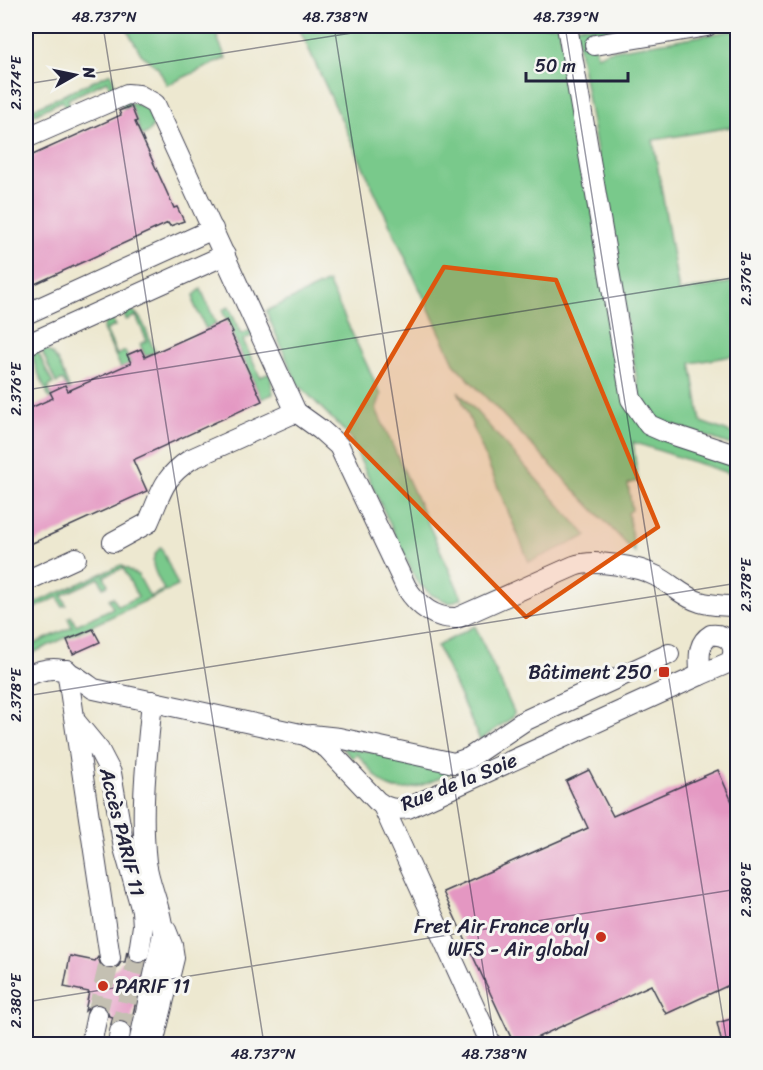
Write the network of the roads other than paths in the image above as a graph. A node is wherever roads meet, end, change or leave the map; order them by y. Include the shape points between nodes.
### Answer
1 (567, 26) edge
2 (707, 26) edge
3 (595, 45) dead end
4 (26, 138) edge
5 (213, 229) junction
6 (225, 255) junction
7 (26, 314) edge
8 (26, 345) edge
9 (296, 412) junction
10 (738, 456) edge
11 (113, 542) dead end
12 (76, 558) dead end
13 (26, 581) edge
14 (738, 607) edge
15 (669, 654) dead end
16 (67, 670) junction
17 (700, 675) dead end
18 (26, 676) edge
19 (152, 701) junction
20 (75, 721) junction
21 (305, 735) junction
22 (383, 806) junction
23 (142, 881) junction
24 (162, 922) junction
25 (139, 952) tunnel mouth
26 (110, 958) tunnel mouth
27 (98, 1015) tunnel mouth
28 (91, 1044) edge
29 (139, 1044) edge
30 (153, 1044) edge
31 (491, 1044) edge

1 - 10 street via 631,399 649,425
2 - 3 street
4 - 5 street via 118,96 145,97 159,110
5 - 6 street
5 - 7 street
6 - 8 street
6 - 9 street
9 - 11 street via 191,459 175,470 163,486 148,523
9 - 14 street via 339,446 406,587 429,612 457,618 574,566 592,562 636,568 702,603
12 - 13 street
15 - 21 street via 524,721 469,758 454,763 339,738
16 - 18 street via 46,669
16 - 19 street, Rue de la Soie via 94,688
16 - 20 street, Accès PARIF 11
17 - 22 street, Rue de la Soie via 408,808
19 - 21 street, Rue de la Soie
19 - 23 street via 142,807 146,865
20 - 23 street, Accès PARIF 11 via 99,750 111,773 124,848
20 - 26 street, Accès PARIF 11
21 - 22 street, Rue de la Soie via 327,748
22 - 31 street
23 - 24 street
23 - 25 street, Accès PARIF 11
24 - 29 street via 161,944
24 - 30 street via 174,958
27 - 28 street

